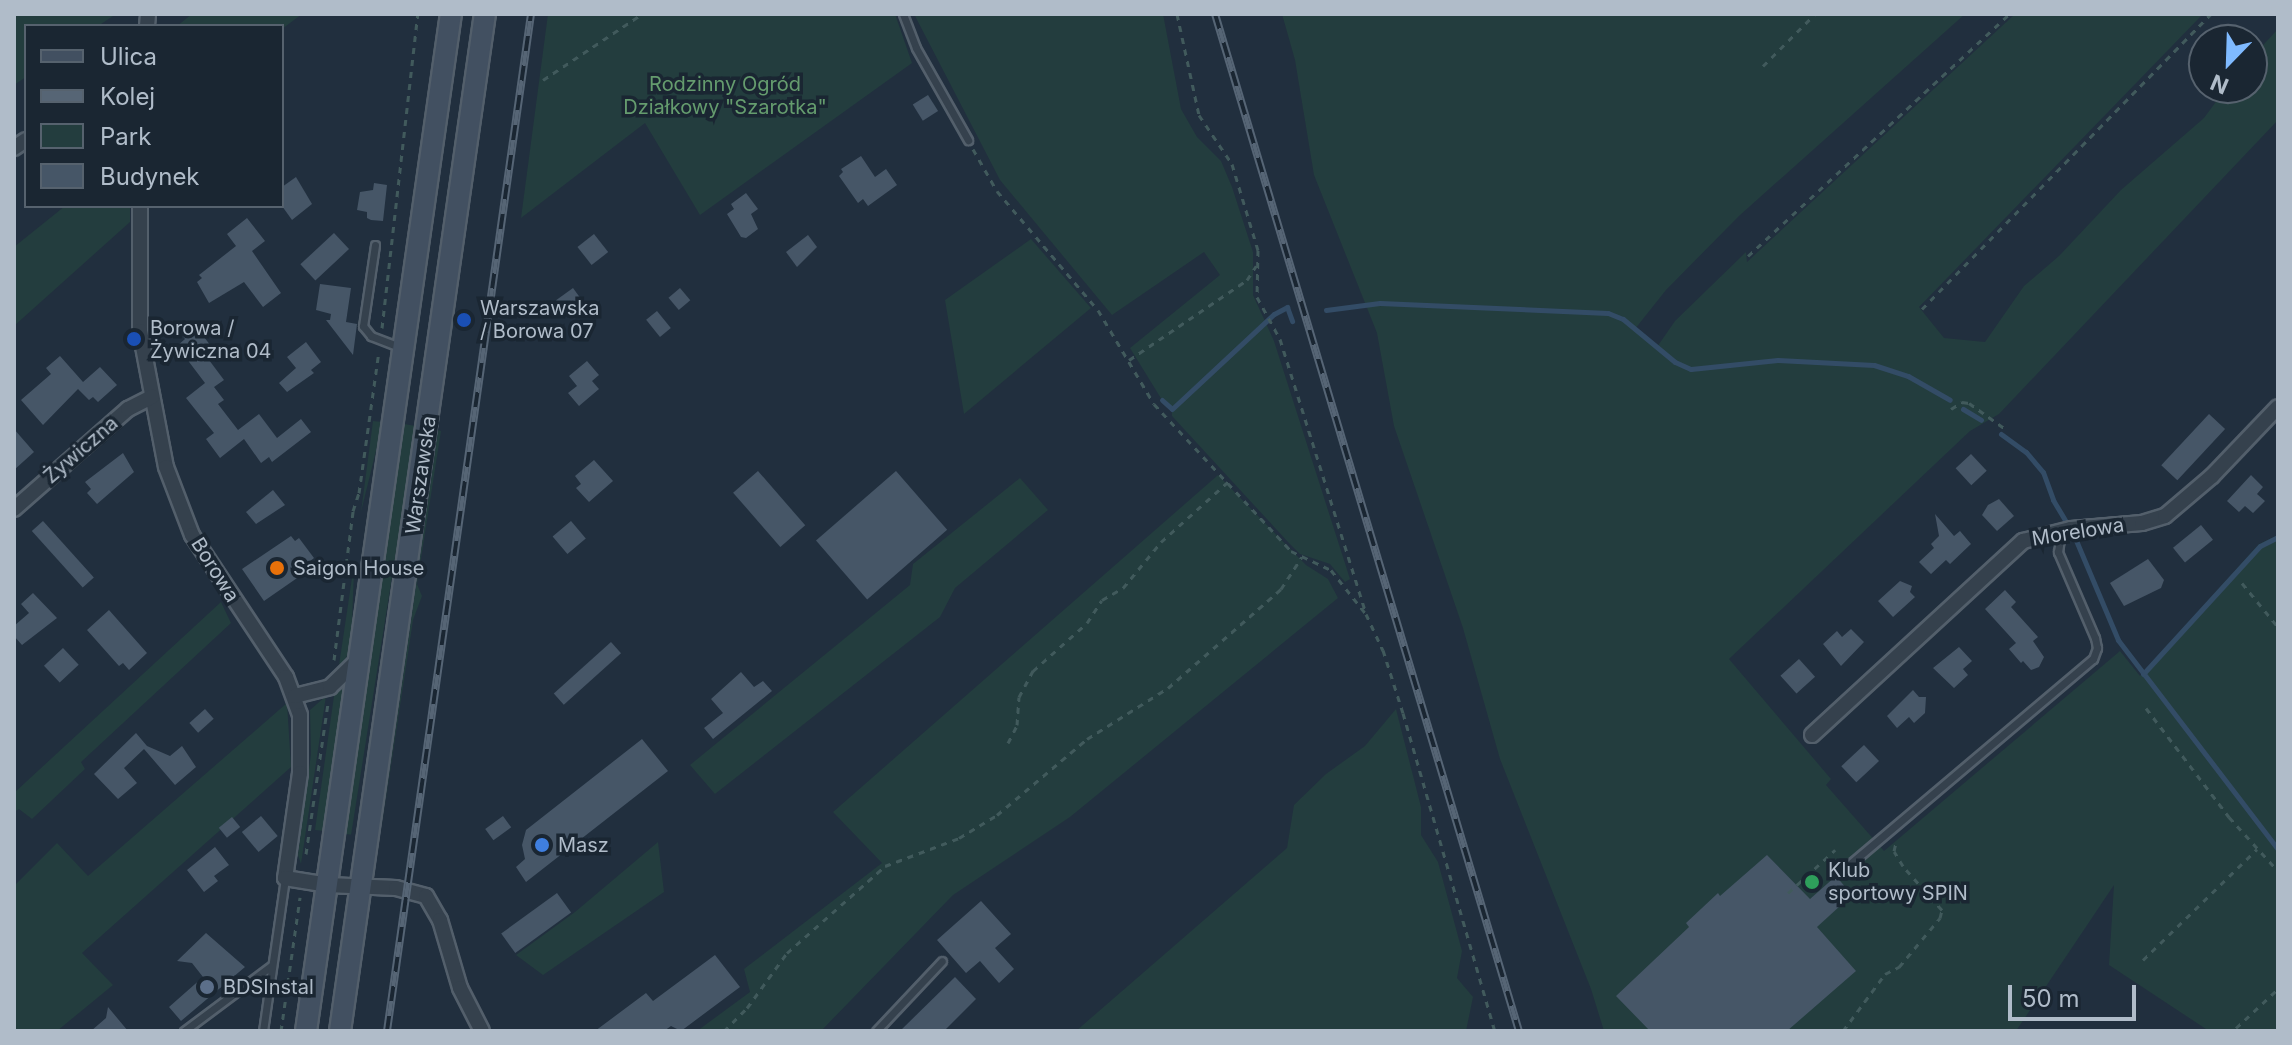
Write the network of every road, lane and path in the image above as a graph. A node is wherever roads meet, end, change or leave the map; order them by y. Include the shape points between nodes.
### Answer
1 (451, 14) edge
2 (485, 14) edge
3 (642, 14) edge
4 (903, 14) edge
5 (1177, 14) edge
6 (1815, 14) edge
7 (2009, 14) edge
8 (2211, 14) edge
9 (1763, 66) dead end
10 (543, 80) dead end
11 (968, 140) joint
12 (140, 208) edge
13 (375, 245) dead end
14 (1748, 256) dead end
15 (1258, 263) junction
16 (1922, 309) dead end
17 (403, 348) junction
18 (1129, 360) junction
19 (152, 397) junction
20 (2278, 407) edge
21 (1951, 409) dead end
22 (2004, 428) dead end
23 (1229, 481) junction
24 (14, 509) edge
25 (2061, 534) junction
26 (1302, 557) junction
27 (2242, 583) dead end
28 (1366, 614) junction
29 (2278, 627) edge
30 (359, 659) junction
31 (329, 694) dead end
32 (295, 696) junction
33 (2146, 708) dead end
34 (1812, 735) dead end
35 (1008, 743) dead end
36 (1900, 820) junction
37 (2257, 849) junction
38 (1835, 850) dead end
39 (306, 856) dead end
40 (1850, 864) dead end
41 (2278, 871) edge
42 (285, 878) junction
43 (362, 883) junction
44 (328, 885) junction
45 (300, 892) dead end
46 (1788, 893) dead end
47 (2143, 960) dead end
48 (942, 961) dead end
49 (271, 966) junction
50 (2278, 989) edge
51 (2236, 1028) dead end
52 (184, 1031) edge
53 (263, 1031) edge
54 (281, 1031) edge
55 (306, 1031) edge
56 (340, 1031) edge
57 (482, 1031) edge
58 (724, 1031) edge
59 (876, 1031) edge
60 (1495, 1031) edge
61 (1843, 1031) edge

1 - 17 main road, Warszawska
2 - 43 main road, Warszawska
3 - 10 path
4 - 11 lane via 916,48
5 - 15 path via 1199,115 1232,164
6 - 9 path
7 - 14 path
8 - 16 path
11 - 18 path via 997,191 1098,310
12 - 19 street, Borowa via 138,298
13 - 17 lane via 363,326 371,336
15 - 18 path via 1247,280
15 - 28 path via 1257,297 1280,339
17 - 30 main road, Warszawska
18 - 23 path via 1154,404
19 - 24 street, Żywiczna via 128,409
19 - 32 street, Borowa via 166,467 192,535
20 - 25 street, Morelowa via 2165,516
21 - 22 path via 1969,403
23 - 26 path
23 - 35 path via 1033,671 1019,697 1017,725
25 - 34 street, Morelowa via 2023,541
25 - 36 lane via 2058,552 2095,638 2093,659
26 - 28 path via 1331,570
26 - 58 path via 1281,589 1168,688 1087,739 997,815 959,838 885,866 787,953
27 - 29 path
28 - 60 path via 1403,713
30 - 32 street via 330,687
30 - 44 main road, Warszawska
31 - 39 path
32 - 42 street, Borowa via 303,748
33 - 37 path
36 - 40 lane
36 - 61 path via 1894,851 1942,910 1940,918 1899,967 1885,974
37 - 41 path
37 - 47 path
38 - 46 path
42 - 44 street
42 - 49 lane
43 - 44 street
43 - 56 main road, Warszawska
43 - 57 street via 418,893 431,902 460,988
44 - 55 main road, Warszawska
45 - 54 path
48 - 59 lane
49 - 52 lane
49 - 53 lane
50 - 51 path

